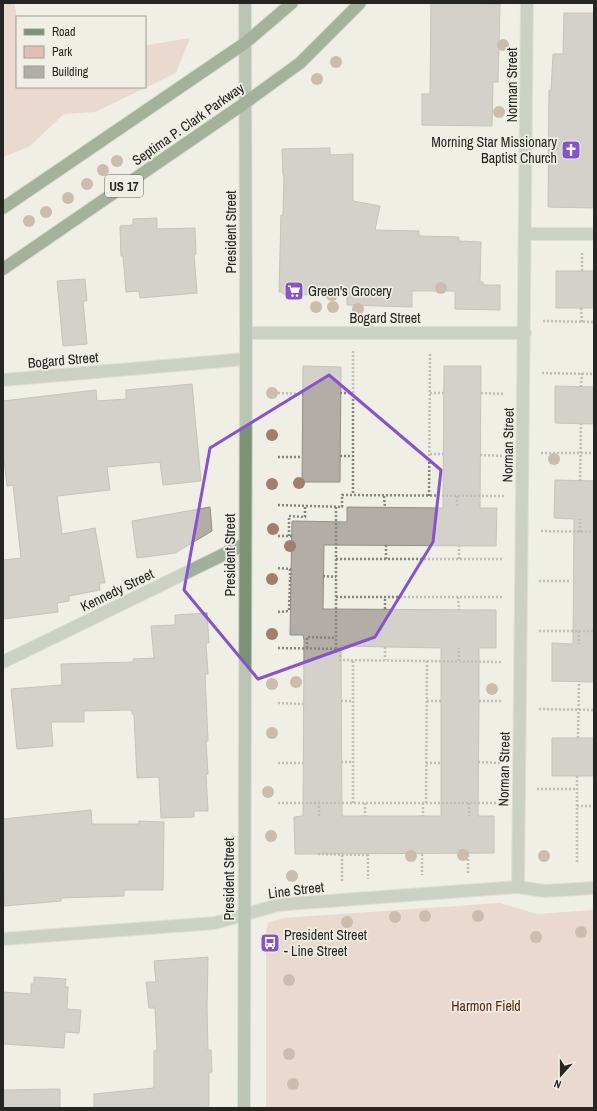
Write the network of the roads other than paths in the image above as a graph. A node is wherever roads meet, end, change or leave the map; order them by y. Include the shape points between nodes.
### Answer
1 (245, 3) edge
2 (292, 3) edge
3 (360, 3) edge
4 (527, 3) edge
5 (245, 43) junction
6 (245, 103) junction
7 (3, 208) edge
8 (526, 234) junction
9 (594, 234) edge
10 (3, 269) edge
11 (246, 333) junction
12 (525, 333) junction
13 (246, 359) junction
14 (3, 380) edge
15 (245, 544) junction
16 (3, 662) edge
17 (518, 887) junction
18 (594, 888) edge
19 (244, 914) junction
20 (3, 939) edge
21 (244, 1108) edge

1 - 5 street, President Street
2 - 5 highway
3 - 6 highway, Septima P. Clark Parkway / US 17 via 300,63
4 - 8 street, Norman Street
5 - 6 street, President Street
5 - 7 highway
6 - 10 highway, Septima P. Clark Parkway / US 17
6 - 11 street, President Street
8 - 9 street
8 - 12 street, Norman Street
11 - 12 street, Bogard Street
11 - 13 street, President Street
12 - 17 street, Norman Street
13 - 14 street, Bogard Street
13 - 15 street, President Street
15 - 16 street, Kennedy Street
15 - 19 street, President Street
17 - 18 street, Line Street via 546,891
17 - 19 street, Line Street via 278,905
19 - 20 street, Line Street via 215,923
19 - 21 street, President Street

